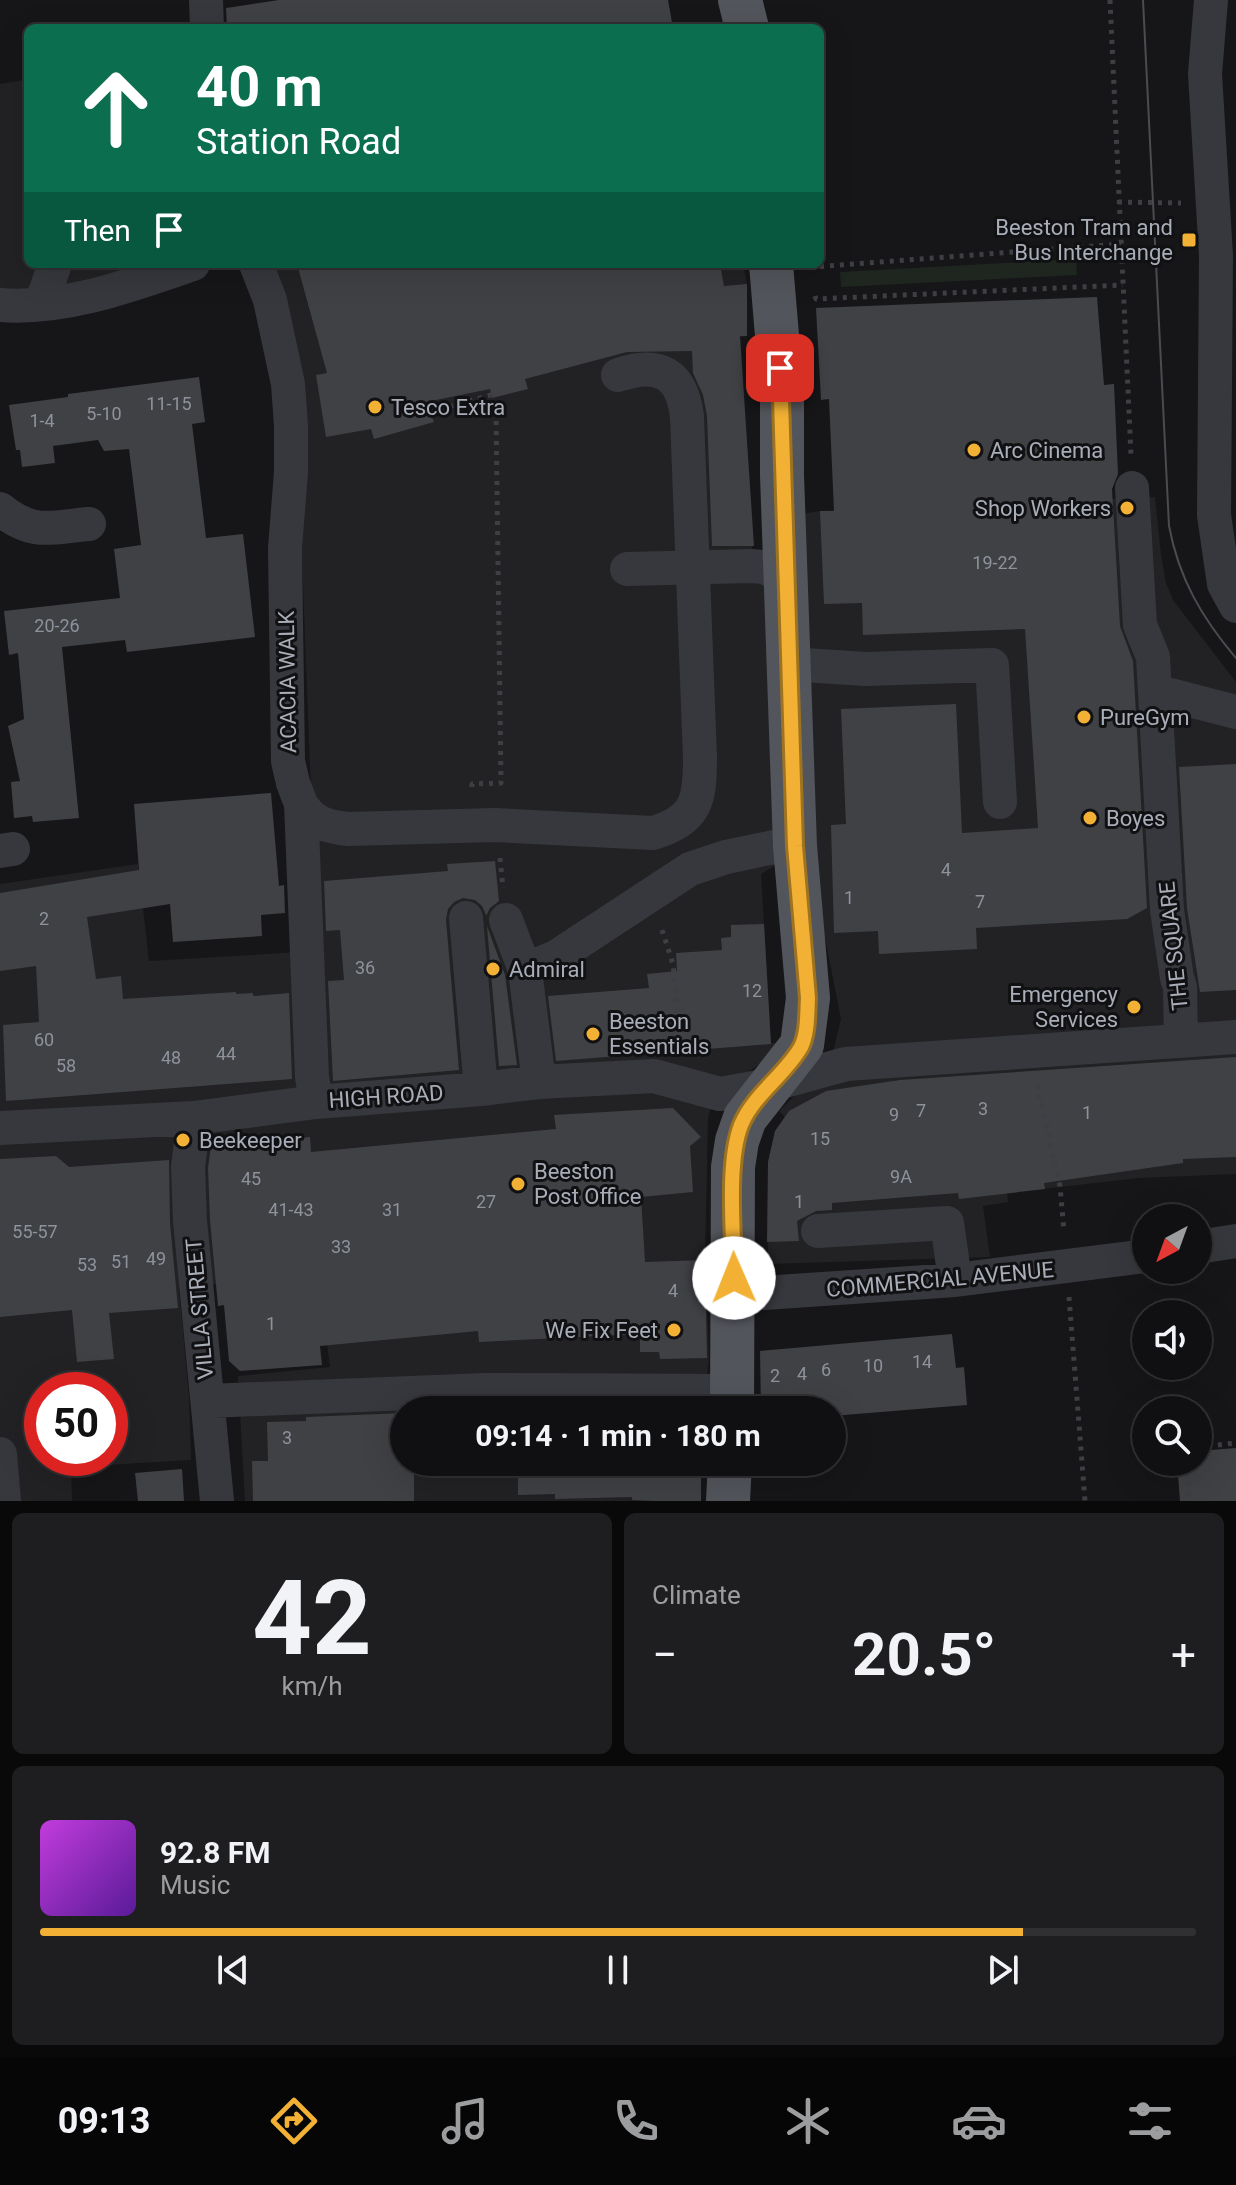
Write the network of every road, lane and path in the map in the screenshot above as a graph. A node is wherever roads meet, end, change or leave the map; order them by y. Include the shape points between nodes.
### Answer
1 (206, 0) edge
2 (1110, 0) edge
3 (1211, 0) edge
4 (207, 24) edge
5 (1121, 244) junction
6 (824, 266) edge
7 (54, 268) edge
8 (180, 268) edge
9 (258, 268) edge
10 (771, 268) edge
11 (813, 268) edge
12 (814, 283) dead end
13 (1123, 285) junction
14 (815, 291) dead end
15 (41, 304) junction
16 (0, 305) edge
17 (618, 375) dead end
18 (430, 412) dead end
19 (1132, 488) joint
20 (0, 509) edge
21 (89, 524) dead end
22 (627, 569) dead end
23 (786, 577) junction
24 (1236, 606) edge
25 (788, 664) junction
26 (1155, 691) junction
27 (1236, 712) edge
28 (472, 784) dead end
29 (1000, 802) dead end
30 (301, 804) junction
31 (795, 846) junction
32 (466, 918) dead end
33 (506, 920) dead end
34 (662, 930) dead end
35 (525, 970) junction
36 (1236, 1037) edge
37 (1181, 1041) junction
38 (681, 1051) dead end
39 (539, 1082) junction
40 (770, 1085) junction
41 (481, 1089) junction
42 (316, 1102) junction
43 (194, 1118) junction
44 (0, 1128) edge
45 (818, 1231) dead end
46 (1236, 1241) edge
47 (1212, 1245) edge
48 (1132, 1258) edge
49 (955, 1280) junction
50 (734, 1295) junction
51 (634, 1396) edge
52 (733, 1396) edge
53 (208, 1401) junction
54 (1236, 1443) edge
55 (1212, 1446) edge
56 (0, 1454) edge
57 (729, 1476) edge
58 (1187, 1476) edge
59 (4, 1501) edge
60 (217, 1501) edge
61 (728, 1501) edge
62 (1189, 1501) edge

1 - 4 street
2 - 5 path
3 - 24 street via 1205,74 1216,256 1214,515 1224,584
5 - 6 path
5 - 13 path
7 - 15 street
8 - 15 street via 90,296
9 - 30 street, ACACIA WALK via 288,384 288,761
10 - 23 main road via 782,395
11 - 12 path
13 - 14 path via 816,299
13 - 19 path
15 - 16 street
17 - 30 street, bridge via 637,369 662,372 683,394 687,417 700,758 700,787 692,809 678,824 653,833 495,825 349,829 310,818
18 - 28 path via 491,395 496,414 501,783
19 - 26 street, THE SQUARE via 1140,625 1153,657
20 - 21 street via 33,529
22 - 23 street via 751,566
23 - 25 main road
25 - 29 street via 866,669 992,665
25 - 31 main road
26 - 27 street
26 - 37 street, THE SQUARE via 1167,910 1180,987
30 - 42 street, ACACIA WALK
31 - 35 street via 726,857 690,869 556,957
31 - 40 main road via 807,1023 802,1045
32 - 41 street
33 - 35 street
34 - 38 path via 673,964
35 - 39 street
36 - 37 street
37 - 40 street, THE SQUARE via 846,1064
39 - 40 street, HIGH ROAD via 654,1076 720,1094
39 - 41 street, HIGH ROAD
40 - 50 main road via 745,1118 737,1141
41 - 42 street, HIGH ROAD
42 - 43 street, HIGH ROAD
43 - 44 street, HIGH ROAD
43 - 53 street, VILLA STREET via 188,1167 190,1221
45 - 49 street via 947,1223
46 - 47 street
48 - 49 street, COMMERCIAL AVENUE
49 - 50 street, COMMERCIAL AVENUE
50 - 52 main road
51 - 53 street via 486,1390
53 - 60 street, VILLA STREET
54 - 55 path
56 - 59 street
57 - 61 main road
58 - 62 path

